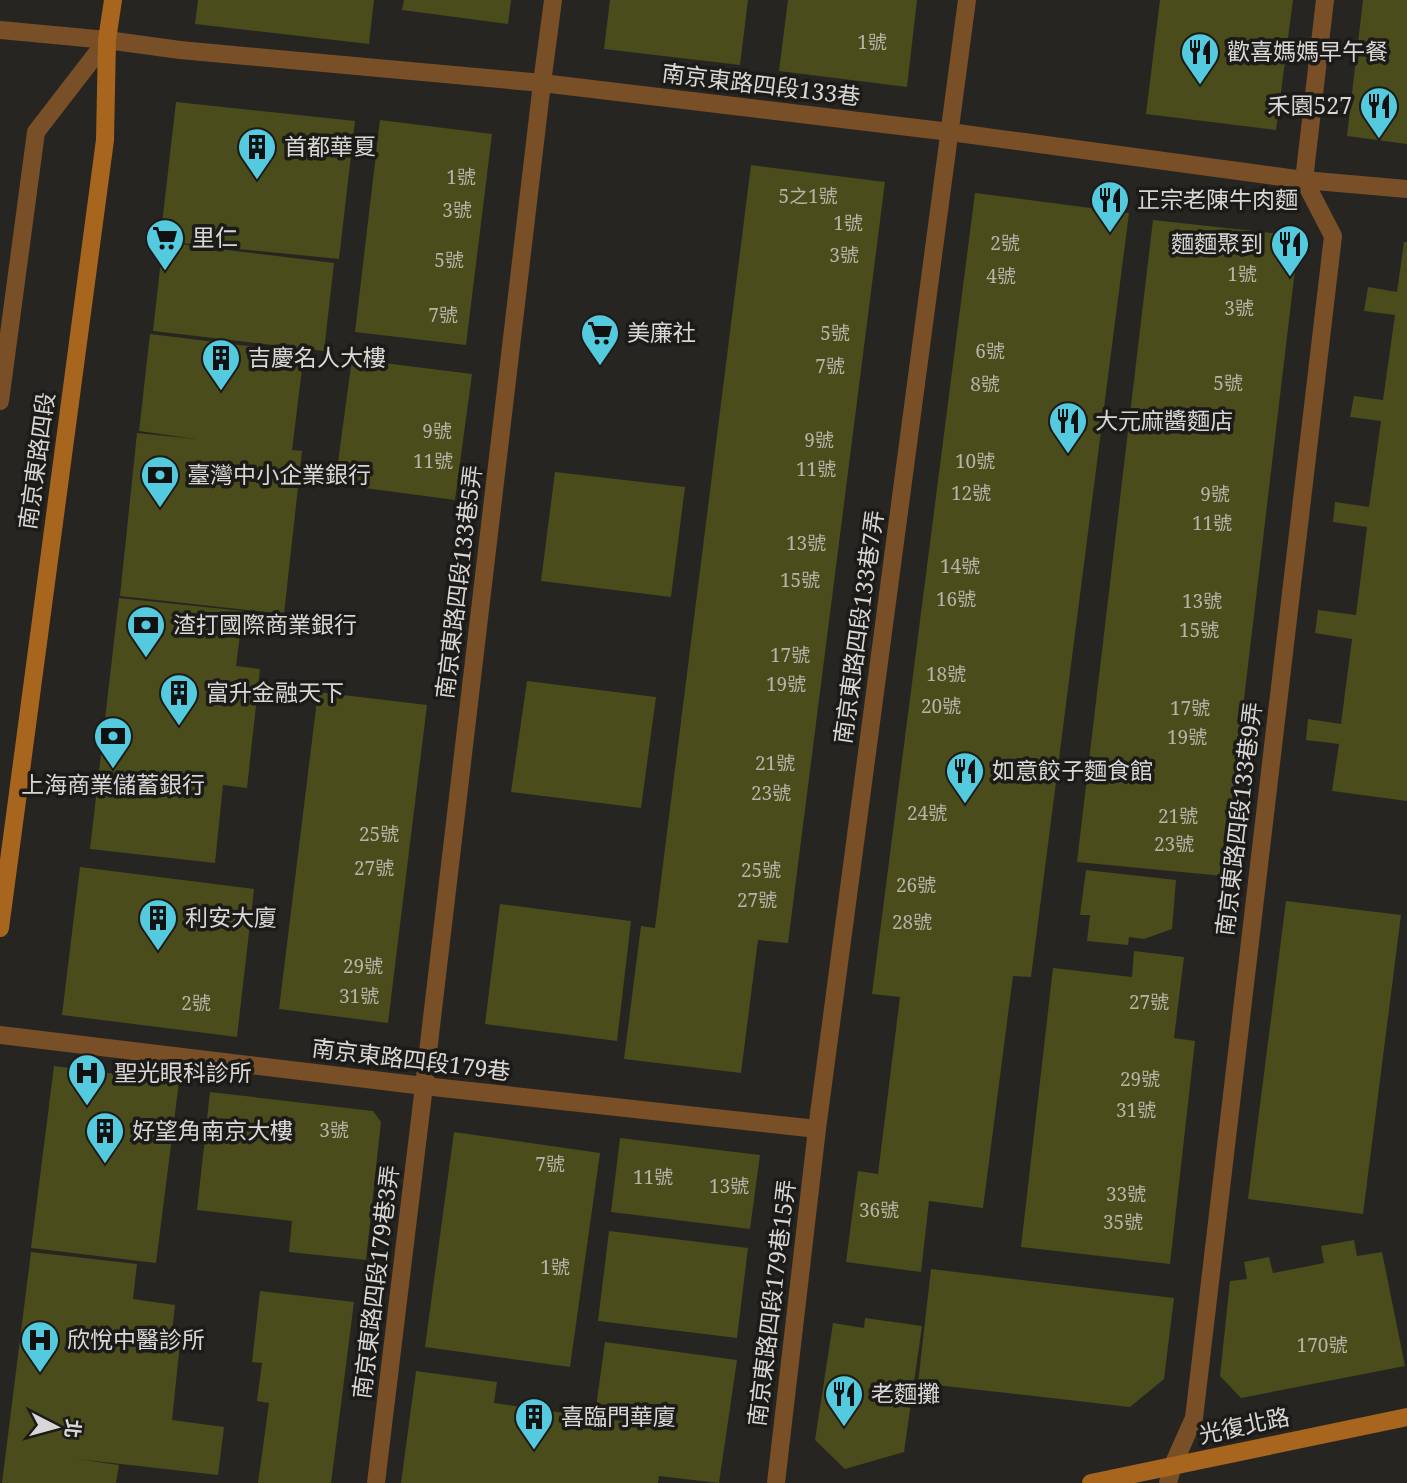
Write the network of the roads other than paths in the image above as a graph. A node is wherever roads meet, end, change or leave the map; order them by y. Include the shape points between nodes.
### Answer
1 (113, 0) edge
2 (554, 0) edge
3 (967, 0) edge
4 (1325, 0) edge
5 (0, 30) edge
6 (107, 40) junction
7 (542, 83) junction
8 (950, 132) junction
9 (1304, 180) junction
10 (1407, 189) edge
11 (0, 401) edge
12 (0, 928) edge
13 (0, 1035) edge
14 (424, 1086) junction
15 (817, 1129) junction
16 (1407, 1417) edge
17 (1171, 1474) edge
18 (376, 1483) edge
19 (776, 1483) edge
20 (1091, 1483) edge

1 - 6 main road, 南京東路四段
2 - 7 street, 南京東路四段133巷5弄
3 - 8 street, 南京東路四段133巷7弄
4 - 9 street
5 - 6 street, 南京東路四段133巷
6 - 7 street, 南京東路四段133巷
6 - 11 street via 36,132
6 - 12 main road, 南京東路四段 via 105,140
7 - 8 street, 南京東路四段133巷
7 - 14 street, 南京東路四段133巷5弄
8 - 9 street, 南京東路四段133巷
8 - 15 street, 南京東路四段133巷7弄
9 - 10 street, 南京東路四段133巷
9 - 17 street, 南京東路四段133巷9弄 via 1332,236 1194,1418
13 - 14 street, 南京東路四段179巷
14 - 15 street, 南京東路四段179巷
14 - 18 street, 南京東路四段179巷3弄
15 - 19 street, 南京東路四段179巷15弄
16 - 17 main road, 光復北路
17 - 20 main road, 光復北路

